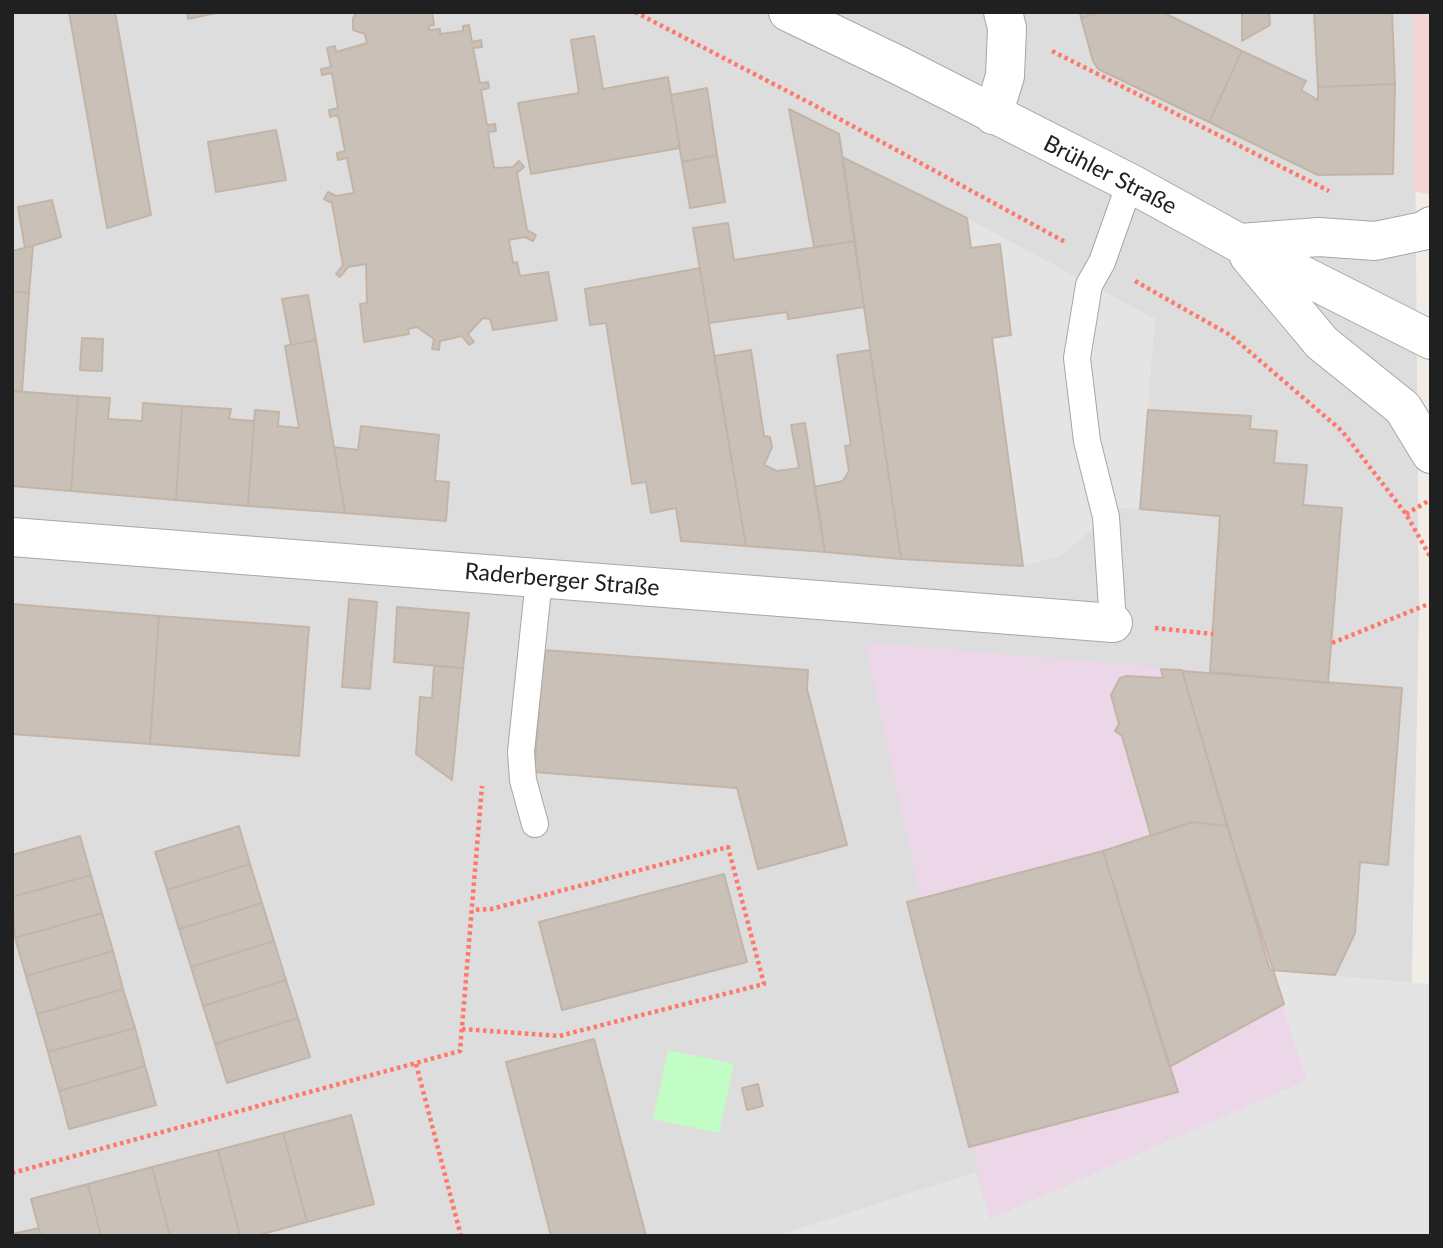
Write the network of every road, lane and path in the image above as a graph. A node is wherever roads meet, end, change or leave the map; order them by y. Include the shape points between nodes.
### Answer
1 (788, 12) edge
2 (1005, 20) edge
3 (993, 115) junction
4 (1130, 183) junction
5 (1341, 197) dead end
6 (1431, 226) edge
7 (1238, 243) junction
8 (1431, 340) edge
9 (1431, 454) edge
10 (1431, 499) edge
11 (1406, 514) dead end
12 (12, 537) edge
13 (539, 579) junction
14 (1431, 603) edge
15 (1112, 623) junction
16 (1213, 634) dead end
17 (1332, 643) dead end
18 (482, 784) dead end
19 (535, 824) dead end
20 (472, 910) junction
21 (462, 1029) junction
22 (416, 1063) junction
23 (12, 1173) edge
24 (461, 1236) edge

1 - 3 street, Brühler Straße
2 - 3 street via 1005,76
2 - 5 path
3 - 4 street, Brühler Straße
4 - 7 street, Brühler Straße
4 - 15 lane via 1089,285 1077,358 1087,441 1106,517
6 - 7 street via 1375,241 1319,237
7 - 8 street, Brühler Straße
7 - 9 street via 1322,343 1403,408
10 - 11 path
12 - 13 street, Raderberger Straße
13 - 15 street, Raderberger Straße
13 - 19 lane via 521,752
14 - 17 path
15 - 16 path
18 - 20 path
20 - 21 path
20 - 21 path via 491,909 728,847 764,984 559,1036
21 - 22 path via 460,1051
22 - 23 path
22 - 24 path

